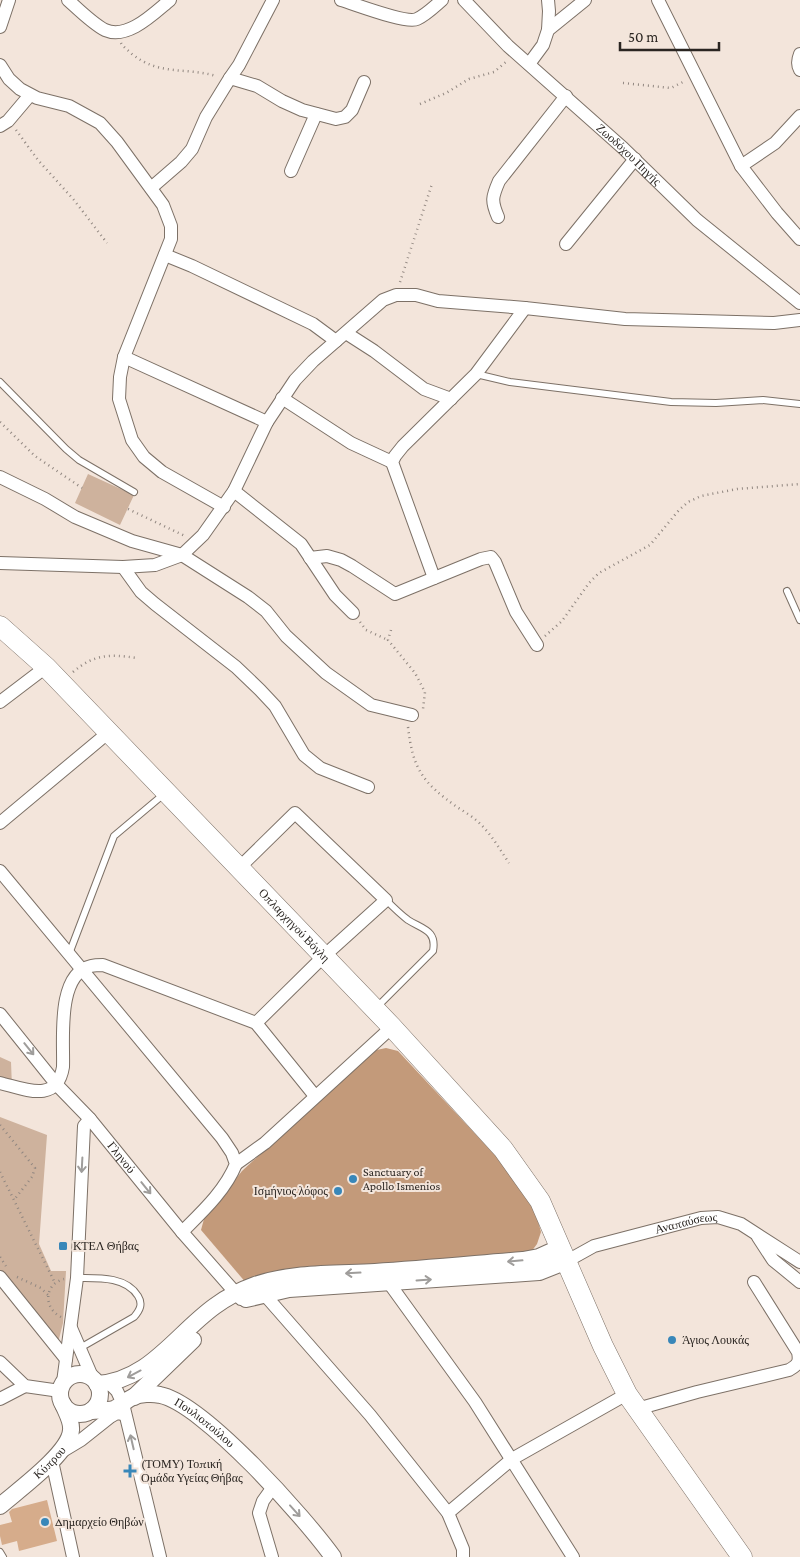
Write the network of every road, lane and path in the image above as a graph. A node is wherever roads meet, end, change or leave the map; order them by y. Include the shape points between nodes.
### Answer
1 (9, 0) edge
2 (170, 0) edge
3 (273, 0) edge
4 (341, 0) edge
5 (442, 0) edge
6 (464, 0) edge
7 (548, 0) edge
8 (585, 0) edge
9 (658, 0) edge
10 (75, 2) edge
11 (1, 21) edge
12 (548, 30) junction
13 (115, 33) junction
14 (516, 52) junction
15 (800, 54) edge
16 (529, 64) junction
17 (0, 65) edge
18 (800, 70) edge
19 (695, 73) junction
20 (230, 78) junction
21 (364, 82) dead end
22 (623, 83) dead end
23 (30, 95) junction
24 (566, 96) junction
25 (420, 104) dead end
26 (316, 114) junction
27 (800, 116) edge
28 (4, 123) edge
29 (634, 159) junction
30 (741, 166) junction
31 (290, 171) dead end
32 (432, 184) dead end
33 (151, 188) junction
34 (498, 217) dead end
35 (800, 239) edge
36 (107, 244) dead end
37 (566, 244) dead end
38 (165, 255) junction
39 (396, 295) junction
40 (800, 303) edge
41 (525, 308) junction
42 (800, 320) edge
43 (341, 337) junction
44 (124, 357) junction
45 (476, 374) junction
46 (0, 382) edge
47 (282, 398) junction
48 (451, 399) junction
49 (800, 404) edge
50 (0, 422) edge
51 (267, 422) junction
52 (392, 462) junction
53 (0, 477) edge
54 (800, 484) edge
55 (82, 488) dead end
56 (234, 491) junction
57 (134, 492) dead end
58 (224, 507) junction
59 (128, 509) dead end
60 (196, 542) junction
61 (182, 555) junction
62 (310, 558) junction
63 (0, 563) edge
64 (123, 567) junction
65 (434, 578) junction
66 (788, 592) dead end
67 (353, 613) joint
68 (800, 620) edge
69 (0, 626) edge
70 (391, 630) dead end
71 (388, 640) junction
72 (537, 645) joint
73 (137, 658) dead end
74 (46, 667) junction
75 (61, 682) junction
76 (0, 702) edge
77 (409, 714) junction
78 (109, 732) junction
79 (368, 787) dead end
80 (166, 792) junction
81 (0, 823) edge
82 (509, 863) dead end
83 (239, 868) junction
84 (0, 871) edge
85 (386, 900) junction
86 (69, 954) junction
87 (324, 956) junction
88 (83, 970) junction
89 (375, 1009) junction
90 (0, 1014) edge
91 (256, 1023) junction
92 (392, 1027) junction
93 (0, 1083) edge
94 (57, 1084) junction
95 (315, 1096) junction
96 (90, 1119) junction
97 (0, 1125) edge
98 (236, 1164) junction
99 (0, 1172) edge
100 (14, 1200) junction
101 (182, 1232) junction
102 (757, 1236) junction
103 (564, 1254) junction
104 (0, 1257) edge
105 (800, 1262) edge
106 (5, 1273) edge
107 (15, 1275) dead end
108 (76, 1278) junction
109 (381, 1279) junction
110 (754, 1282) dead end
111 (800, 1282) edge
112 (55, 1283) junction
113 (264, 1294) junction
114 (48, 1295) junction
115 (239, 1297) junction
116 (71, 1323) junction
117 (80, 1348) junction
118 (66, 1359) junction
119 (0, 1362) edge
120 (100, 1382) junction
121 (25, 1386) junction
122 (62, 1393) junction
123 (0, 1399) edge
124 (632, 1401) junction
125 (127, 1405) junction
126 (91, 1411) junction
127 (57, 1456) junction
128 (512, 1459) junction
129 (273, 1487) junction
130 (0, 1506) edge
131 (448, 1513) junction
132 (0, 1552) edge
133 (3, 1557) edge
134 (73, 1557) edge
135 (160, 1557) edge
136 (272, 1557) edge
137 (333, 1557) edge
138 (464, 1557) edge
139 (572, 1557) edge
140 (742, 1557) edge

1 - 11 street
2 - 13 street via 139,26
3 - 20 street
4 - 5 street via 412,20
6 - 14 street, Ζωοδόχου Πηγής
7 - 12 street
8 - 12 street
9 - 19 street
10 - 13 street via 104,30
12 - 16 street via 543,45
13 - 20 path via 122,46 136,58 164,70
14 - 16 street, Ζωοδόχου Πηγής
14 - 25 path via 494,72 468,79
15 - 18 street
16 - 24 street, Ζωοδόχου Πηγής
17 - 23 street via 9,79
19 - 22 path via 671,88
19 - 30 street
20 - 26 street via 257,86 282,101
20 - 33 street via 206,117 192,149
21 - 26 street via 346,117 336,119
23 - 28 street
23 - 33 street via 69,106 100,123
24 - 29 street, Ζωοδόχου Πηγής
24 - 34 street via 499,181 492,195
26 - 31 street
27 - 30 street via 775,143
28 - 36 path via 22,136
29 - 37 street
29 - 40 street, Ζωοδόχου Πηγής via 697,220
30 - 35 street
32 - 39 path
33 - 38 street via 163,205 171,226 171,239
38 - 43 street
38 - 44 street
39 - 41 street
39 - 43 street via 384,300
41 - 42 street via 624,319 774,323
41 - 45 street
43 - 47 street via 295,380
43 - 48 street via 374,351 424,389
44 - 51 street
44 - 58 street via 119,398 132,440 144,457 162,472
45 - 48 street
45 - 49 lane via 510,382 671,402 763,400
46 - 57 lane via 79,460
47 - 51 street
47 - 52 street via 351,443
48 - 52 street via 403,446
50 - 55 path via 35,456
51 - 56 street
52 - 65 street
53 - 61 street via 75,517 132,540
54 - 72 path via 737,489 688,502 650,545 599,573 562,621
56 - 58 street
56 - 62 street via 301,544
58 - 60 street
59 - 60 path
60 - 61 street
61 - 64 street via 155,564
61 - 77 street via 266,611 286,636 326,673 371,706
62 - 65 street via 328,556 341,560 395,594
62 - 67 street
63 - 64 street
64 - 79 street via 141,592 260,690 275,706 304,755 320,768
65 - 72 street via 491,557 516,612
66 - 68 lane
67 - 71 path via 366,630
69 - 74 main road, Οπλαρχηγού Βόγλη
70 - 71 path
71 - 77 path via 415,673 425,692 424,708
73 - 75 path via 116,655 96,658
74 - 75 main road, Οπλαρχηγού Βόγλη
74 - 76 street
75 - 78 main road, Οπλαρχηγού Βόγλη
77 - 82 path via 412,754 418,770 440,795 489,833
78 - 80 main road, Οπλαρχηγού Βόγλη
78 - 81 street
80 - 83 main road, Οπλαρχηγού Βόγλη
80 - 86 lane via 114,836
83 - 85 street via 295,813
83 - 87 main road, Οπλαρχηγού Βόγλη
84 - 86 street
85 - 87 street
85 - 89 lane via 400,914 424,928 434,943 433,951
86 - 88 street
87 - 89 main road, Οπλαρχηγού Βόγλη
87 - 91 street
88 - 91 street via 103,965
88 - 94 street via 74,978 65,1002 63,1067
88 - 98 street via 222,1138
89 - 92 main road, Οπλαρχηγού Βόγλη
90 -> 94 street, Γληνού
91 - 95 street
92 - 95 street
92 - 103 main road, Οπλαρχηγού Βόγλη via 502,1149 540,1201
93 - 94 street via 38,1092
94 - 96 street, Γληνού
95 - 98 street via 250,1156
96 -> 101 street, Γληνού
96 -> 108 street via 84,1126
97 - 100 path via 35,1168
98 - 101 street via 213,1200
99 - 100 path
100 - 112 path
101 - 115 street, Γληνού
102 - 103 street, Αναπαύσεως via 742,1224 718,1217 701,1218
102 - 105 street, Αναπαύσεως
102 - 111 street via 773,1260
103 - 109 street via 539,1272
103 - 124 main road, Οπλαρχηγού Βόγλη via 603,1346
104 - 106 path
106 - 118 street
107 - 114 path
108 - 112 path
108 - 116 street
108 - 117 lane via 119,1281 132,1288 142,1305 134,1317
109 - 113 street
109 -> 115 street via 290,1277 270,1281
109 - 128 street via 475,1402
110 - 124 street via 798,1352 800,1360 796,1366 697,1392
112 - 114 path
113 - 115 street
113 - 131 street via 370,1415
114 - 116 path via 53,1313
115 -> 120 street via 214,1306 152,1362 129,1377
115 - 125 street
116 - 117 street
116 - 118 street
117 - 120 street
118 - 122 street
119 - 121 street
120 - 122 street via 77,1374 69,1377
120 - 125 street via 117,1391
120 - 126 street via 100,1398
121 - 122 street
121 - 123 street
122 - 126 street via 67,1409 79,1414
122 - 127 street, Κύπρου via 71,1430 69,1441
124 - 128 street
124 - 140 main road, Οπλαρχηγού Βόγλη
125 - 126 street, Πουλιοπούλου
125 - 127 street
125 - 129 street, Πουλιοπούλου via 153,1394 184,1406 215,1429
135 -> 125 street
127 - 130 street, Κύπρου
127 - 134 street
128 - 131 street
128 - 139 street
129 - 136 street via 259,1513
129 -> 137 street, Πουλιοπούλου
131 - 138 street
132 - 133 lane

